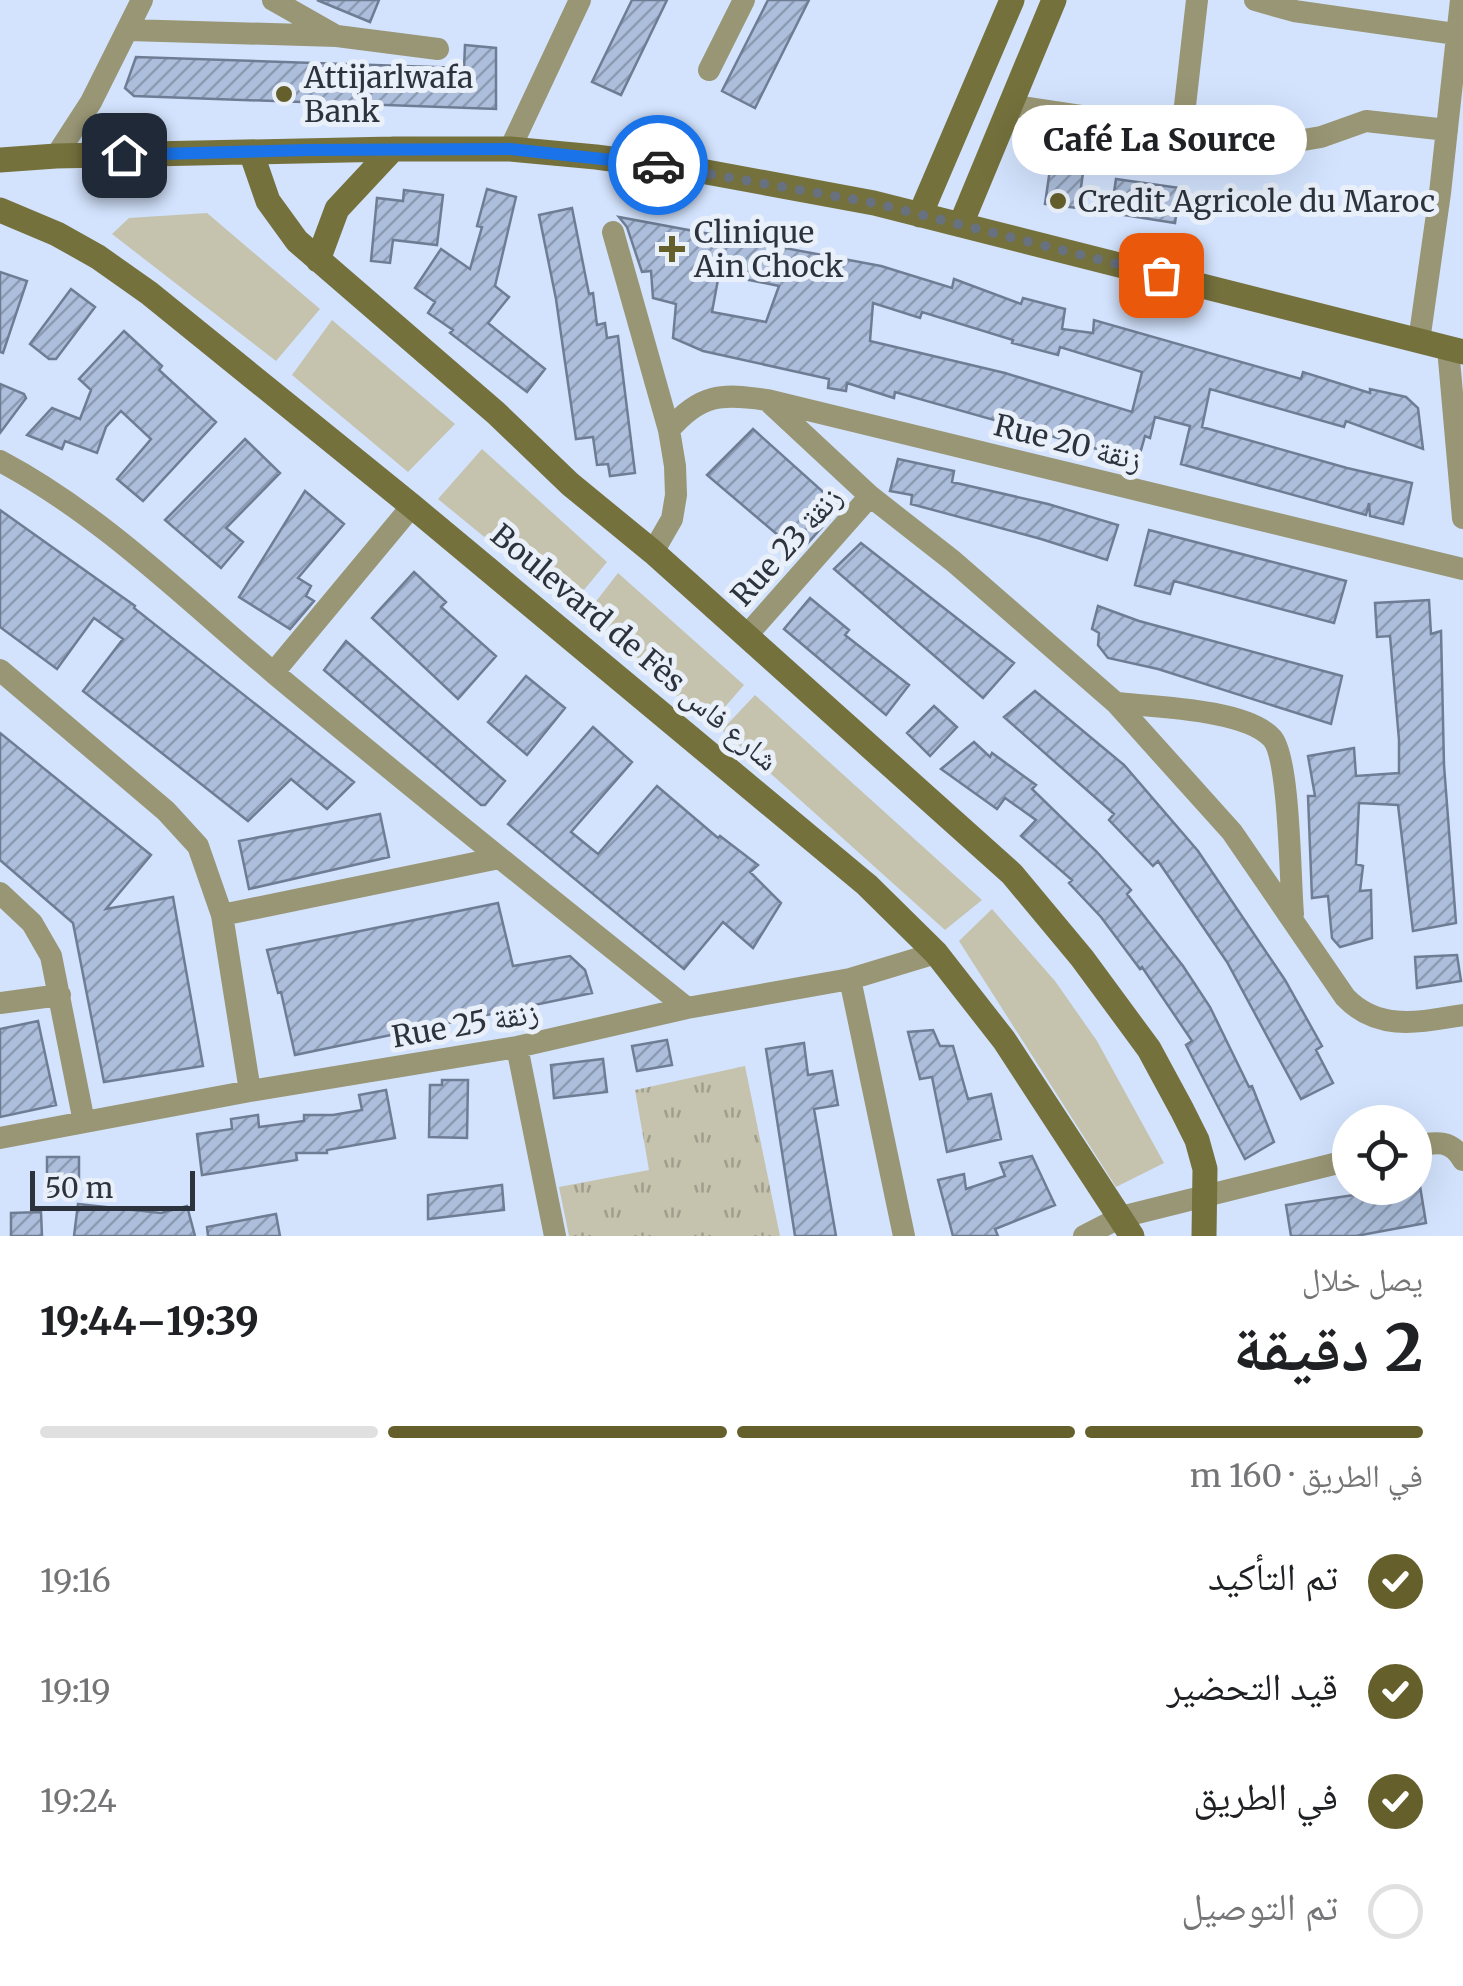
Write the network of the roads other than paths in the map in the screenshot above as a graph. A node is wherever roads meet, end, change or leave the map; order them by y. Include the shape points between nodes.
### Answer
1 (142, 0) edge
2 (273, 0) edge
3 (744, 0) edge
4 (1012, 0) edge
5 (1054, 0) edge
6 (1198, 0) edge
7 (1255, 0) edge
8 (1461, 0) edge
9 (578, 1) edge
10 (1363, 10) edge
11 (128, 30) junction
12 (1460, 35) edge
13 (336, 36) junction
14 (438, 48) dead end
15 (709, 70) dead end
16 (1009, 105) junction
17 (1447, 130) junction
18 (1182, 132) junction
19 (393, 148) junction
20 (510, 149) junction
21 (251, 152) junction
22 (56, 156) junction
23 (0, 160) edge
24 (1452, 194) edge
25 (0, 210) edge
26 (920, 215) junction
27 (960, 224) junction
28 (613, 232) dead end
29 (318, 260) junction
30 (1419, 342) junction
31 (1455, 350) edge
32 (766, 400) junction
33 (668, 430) junction
34 (0, 461) edge
35 (870, 496) junction
36 (412, 506) junction
37 (1463, 518) edge
38 (653, 552) junction
39 (1463, 569) edge
40 (746, 635) junction
41 (0, 670) edge
42 (274, 672) junction
43 (1116, 703) junction
44 (499, 858) junction
45 (0, 893) edge
46 (222, 914) junction
47 (1293, 917) junction
48 (936, 953) junction
49 (850, 979) junction
50 (60, 994) junction
51 (0, 1003) edge
52 (687, 1008) junction
53 (1463, 1016) edge
54 (517, 1047) junction
55 (250, 1091) junction
56 (84, 1122) junction
57 (0, 1138) edge
58 (1432, 1143) edge
59 (1463, 1160) edge
60 (1332, 1164) edge
61 (1205, 1196) junction
62 (1126, 1226) edge
63 (555, 1236) edge
64 (904, 1236) edge
65 (1084, 1236) edge
66 (1204, 1236) edge

1 - 11 street
2 - 13 street
3 - 15 street
4 - 26 main road
5 - 16 main road
6 - 18 street
7 - 10 street via 1294,11
8 - 12 street
9 - 20 street
10 - 12 street
11 - 13 street
11 - 22 street
12 - 17 street
13 - 14 street
16 - 18 street
16 - 27 main road
17 - 18 street via 1366,121 1286,143
17 - 24 street
19 - 20 main road
19 - 21 main road
19 - 29 main road via 337,209
20 - 26 main road via 701,171
21 - 22 main road
21 - 29 main road via 268,201
22 - 23 main road
24 - 30 street
25 - 36 main road, Boulevard de Fès شارع فاس via 98,257
26 - 27 main road
27 - 30 main road
28 - 33 street
29 - 38 main road
30 - 31 main road
31 - 37 street
32 - 33 street, Rue 20 زنقة via 710,398
32 - 35 street
32 - 39 street, Rue 20 زنقة
33 - 38 street via 676,494 672,518
34 - 42 street via 43,484
35 - 40 street, Rue 23 زنقة
35 - 43 street
36 - 42 street
36 - 48 main road, Boulevard de Fès شارع فاس via 868,884
38 - 40 main road
40 - 61 main road via 1012,874 1082,958 1149,1048 1190,1125
41 - 46 street via 183,827 198,846
42 - 44 street
43 - 47 street via 1232,832
43 - 47 street via 1220,716 1269,734 1283,774
44 - 46 street
44 - 52 street
45 - 50 street via 32,923 51,956
46 - 55 street
47 - 53 street via 1357,1010 1406,1024
48 - 49 street, Rue 25 زنقة
48 - 62 main road, Boulevard de Fès شارع فاس via 1004,1040
49 - 52 street, Rue 25 زنقة
49 - 64 street
50 - 51 street
50 - 56 street
52 - 54 street, Rue 25 زنقة
54 - 55 street, Rue 25 زنقة
54 - 63 street
55 - 56 street, Rue 25 زنقة
56 - 57 street, Rue 25 زنقة
58 - 59 street via 1454,1147
60 - 61 street
61 - 62 street
61 - 66 main road
62 - 65 street

